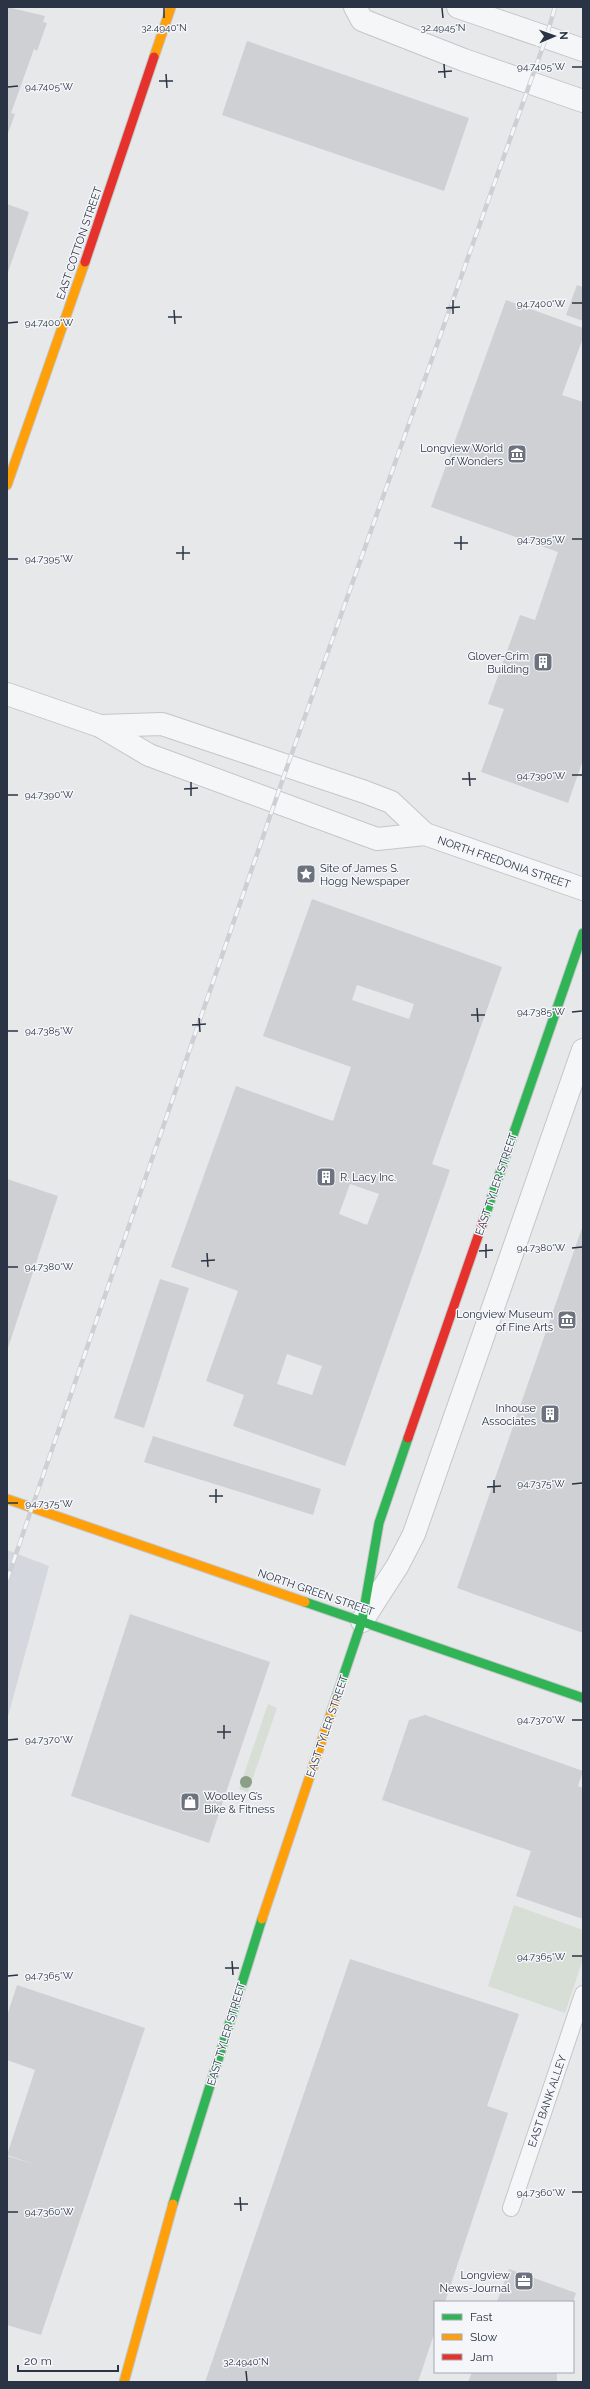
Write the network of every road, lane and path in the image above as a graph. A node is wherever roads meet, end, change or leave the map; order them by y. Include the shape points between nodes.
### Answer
1 (171, 7) edge
2 (355, 7) edge
3 (458, 7) edge
4 (583, 50) edge
5 (583, 101) edge
6 (7, 485) edge
7 (7, 694) edge
8 (100, 726) junction
9 (424, 834) junction
10 (583, 889) edge
11 (583, 933) edge
12 (583, 1050) edge
13 (7, 1499) edge
14 (362, 1620) junction
15 (583, 1698) edge
16 (583, 1994) edge
17 (511, 2208) dead end
18 (124, 2382) edge

1 - 6 street, EAST COTTON STREET
2 - 5 street via 362,20 464,60
3 - 4 street
7 - 8 street
8 - 9 street, NORTH FREDONIA STREET via 149,755 377,839
8 - 9 street, NORTH FREDONIA STREET via 162,724 391,802
9 - 10 street, NORTH FREDONIA STREET
11 - 14 street, EAST TYLER STREET via 379,1523
12 - 14 street, EAST TYLER STREET via 414,1534 398,1565
13 - 14 street, NORTH GREEN STREET
14 - 15 street, NORTH GREEN STREET
14 - 18 street, EAST TYLER STREET via 280,1860 180,2179
16 - 17 lane, EAST BANK ALLEY

